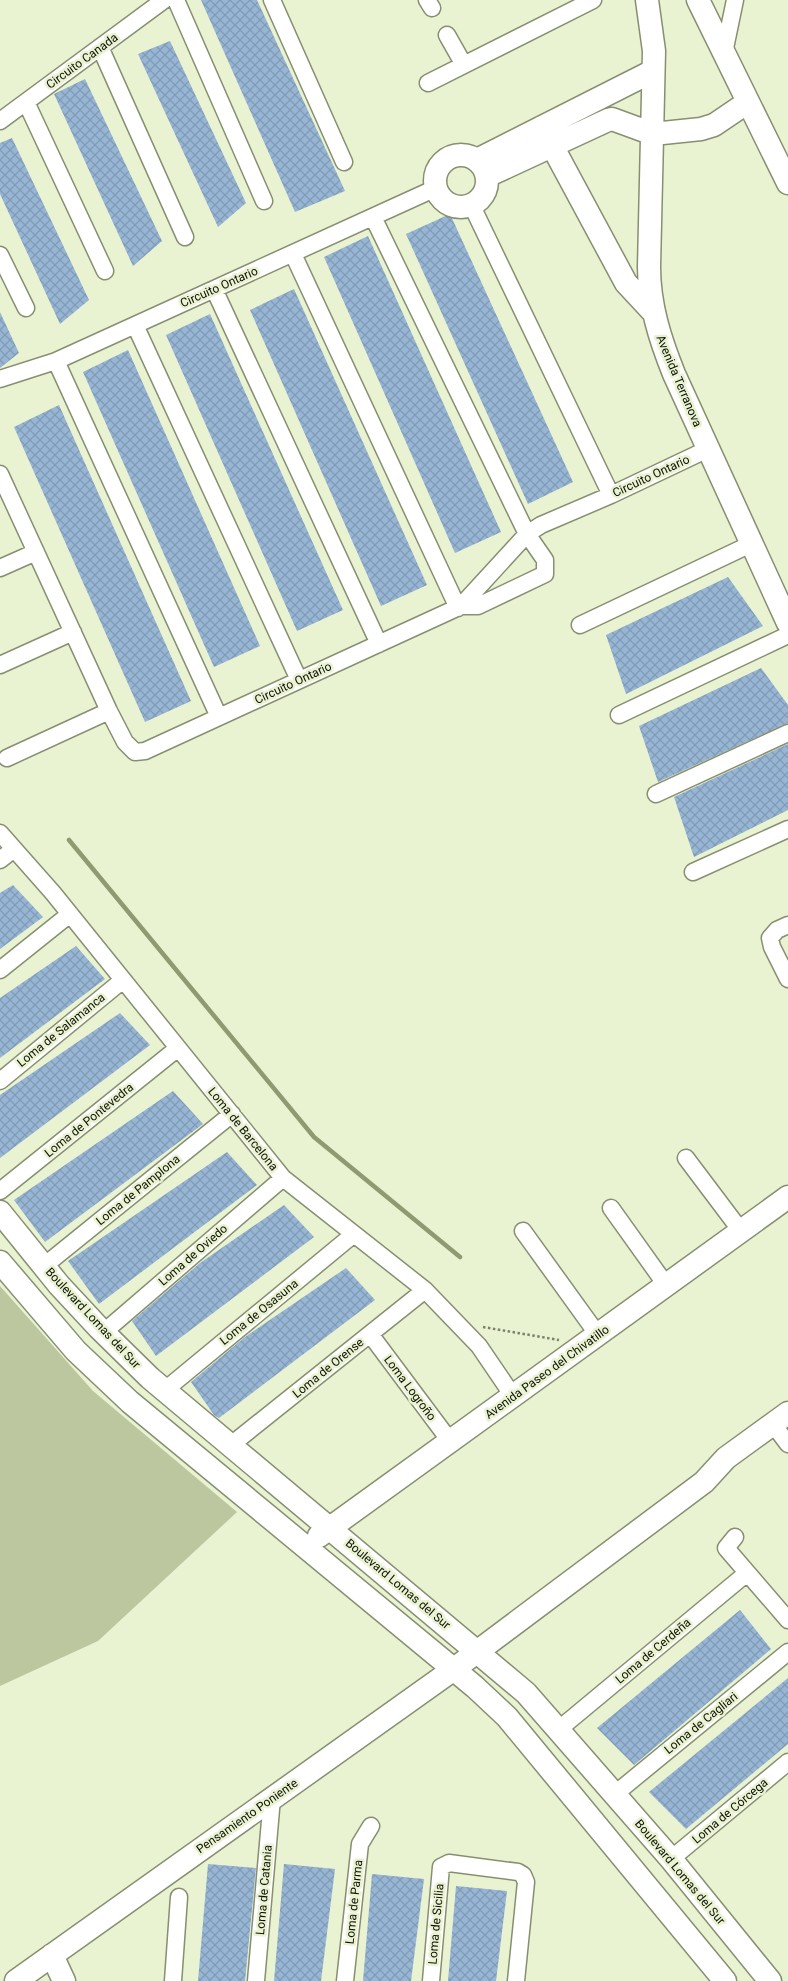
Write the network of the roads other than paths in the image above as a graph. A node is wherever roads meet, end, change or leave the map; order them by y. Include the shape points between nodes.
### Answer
1 (164, 0) edge
2 (176, 0) edge
3 (272, 0) edge
4 (593, 0) edge
5 (647, 0) edge
6 (698, 0) edge
7 (735, 0) edge
8 (448, 35) dead end
9 (100, 47) junction
10 (724, 53) junction
11 (464, 66) junction
12 (653, 71) junction
13 (428, 83) dead end
14 (26, 102) junction
15 (748, 102) junction
16 (0, 121) edge
17 (653, 134) junction
18 (547, 137) junction
19 (344, 162) dead end
20 (482, 168) junction
21 (788, 183) edge
22 (436, 188) junction
23 (264, 201) dead end
24 (472, 204) junction
25 (372, 217) junction
26 (185, 237) dead end
27 (293, 254) junction
28 (0, 255) edge
29 (105, 272) dead end
30 (214, 289) junction
31 (26, 308) dead end
32 (653, 312) junction
33 (135, 325) junction
34 (56, 361) junction
35 (0, 379) edge
36 (708, 449) junction
37 (0, 474) edge
38 (611, 495) junction
39 (527, 534) junction
40 (752, 544) junction
41 (36, 552) junction
42 (0, 568) edge
43 (460, 607) junction
44 (788, 624) edge
45 (580, 626) dead end
46 (73, 632) junction
47 (788, 634) edge
48 (379, 644) junction
49 (0, 665) edge
50 (299, 680) junction
51 (110, 711) junction
52 (619, 715) dead end
53 (220, 717) junction
54 (788, 733) edge
55 (7, 758) dead end
56 (656, 794) dead end
57 (788, 829) edge
58 (0, 833) edge
59 (14, 849) junction
60 (0, 860) edge
61 (692, 872) dead end
62 (70, 914) junction
63 (788, 925) edge
64 (0, 970) edge
65 (788, 979) edge
66 (123, 980) junction
67 (178, 1048) junction
68 (0, 1081) edge
69 (232, 1114) junction
70 (686, 1158) dead end
71 (283, 1178) junction
72 (0, 1191) edge
73 (788, 1197) edge
74 (611, 1208) dead end
75 (0, 1212) edge
76 (523, 1231) dead end
77 (741, 1231) junction
78 (354, 1234) junction
79 (0, 1262) edge
80 (44, 1266) junction
81 (666, 1285) junction
82 (425, 1290) junction
83 (104, 1332) junction
84 (370, 1334) junction
85 (591, 1339) junction
86 (165, 1390) junction
87 (513, 1396) junction
88 (781, 1418) edge
89 (450, 1441) junction
90 (788, 1444) edge
91 (231, 1445) junction
92 (330, 1528) junction
93 (735, 1538) dead end
94 (305, 1546) junction
95 (747, 1573) junction
96 (788, 1620) edge
97 (478, 1651) junction
98 (788, 1652) edge
99 (454, 1669) junction
100 (558, 1730) junction
101 (788, 1762) edge
102 (614, 1794) junction
103 (272, 1798) junction
104 (371, 1826) dead end
105 (671, 1859) junction
106 (179, 1897) dead end
107 (43, 1967) edge
108 (16, 1981) edge
109 (64, 1981) edge
110 (173, 1981) edge
111 (256, 1981) edge
112 (346, 1981) edge
113 (431, 1981) edge
114 (516, 1981) edge
115 (724, 1981) edge
116 (770, 1981) edge

1 - 9 street, Circuito Canada
2 - 23 street
3 - 19 street
4 - 11 street
5 - 12 street, Avenida Terranova via 654,51
6 - 10 street
7 - 10 street
8 - 11 street
9 - 14 street, Circuito Canada
9 - 26 street
10 - 15 street
11 - 13 street
12 - 17 street, Avenida Terranova
12 - 18 street
14 - 16 street, Circuito Canada
14 - 29 street
15 - 17 street via 714,125
15 - 21 street
17 - 18 street via 612,119
17 - 32 street, Avenida Terranova via 649,267
18 - 20 street
18 - 32 street via 626,283
20 - 22 street via 464,154 452,156 444,161 437,173
20 - 24 street via 484,194
22 - 24 street via 449,204 459,207
22 - 25 street, Circuito Ontario
24 - 38 street
25 - 27 street, Circuito Ontario
25 - 39 street
27 - 30 street, Circuito Ontario
27 - 43 street
28 - 31 street
30 - 33 street, Circuito Ontario
30 - 48 street
32 - 36 street, Avenida Terranova via 674,374
33 - 34 street, Circuito Ontario
33 - 50 street
34 - 35 street, Circuito Ontario
34 - 53 street
36 - 38 street, Circuito Ontario
36 - 40 street, Avenida Terranova
37 - 41 street, Circuito Ontario
38 - 39 street, Circuito Ontario
39 - 43 street, Circuito Ontario
39 - 43 street via 545,560 546,574 478,606
40 - 44 street, Avenida Terranova
40 - 45 street
41 - 42 street
41 - 46 street, Circuito Ontario
43 - 48 street, Circuito Ontario
46 - 49 street
46 - 51 street, Circuito Ontario
47 - 52 street
48 - 50 street, Circuito Ontario
50 - 53 street, Circuito Ontario
51 - 53 street, Circuito Ontario via 125,742 135,752 145,751
51 - 55 street
54 - 56 street
57 - 61 street
58 - 59 street, Loma de Barcelona
59 - 60 street
59 - 62 street, Loma de Barcelona
62 - 64 street
62 - 66 street, Loma de Barcelona
63 - 65 street via 770,938
66 - 67 street, Loma de Barcelona
66 - 68 street, Loma de Salamanca
67 - 69 street, Loma de Barcelona
67 - 72 street, Loma de Pontevedra
69 - 71 street, Loma de Barcelona
69 - 80 street, Loma de Pamplona
70 - 77 street
71 - 78 street, Loma de Barcelona
71 - 83 street, Loma de Oviedo
73 - 77 street, Avenida Paseo del Chivatillo
74 - 81 street
75 - 80 street, Boulevard Lomas del Sur
76 - 85 street
77 - 81 street, Avenida Paseo del Chivatillo
78 - 82 street, Loma de Barcelona
78 - 86 street, Loma de Osasuna
79 - 94 street via 76,1351 109,1383
80 - 83 street, Boulevard Lomas del Sur
81 - 85 street, Avenida Paseo del Chivatillo
82 - 84 street, Loma de Orense
82 - 87 street, Loma de Barcelona via 479,1346
83 - 86 street, Boulevard Lomas del Sur
84 - 89 street, Loma Logroño
84 - 91 street, Loma de Orense
85 - 87 street, Avenida Paseo del Chivatillo
86 - 91 street, Boulevard Lomas del Sur
87 - 89 street, Avenida Paseo del Chivatillo
88 - 90 street
88 - 97 street via 726,1458 704,1482
89 - 92 street, Avenida Paseo del Chivatillo
91 - 92 street, Boulevard Lomas del Sur
92 - 94 street, Avenida Paseo del Chivatillo
92 - 97 street, Boulevard Lomas del Sur
93 - 95 street via 726,1548
94 - 99 street
95 - 96 street
95 - 100 street, Loma de Cerdeña
97 - 99 street, Pensamiento Poniente
97 - 100 street, Boulevard Lomas del Sur via 526,1693
98 - 102 street, Loma de Cagliari
99 - 103 street, Pensamiento Poniente
99 - 115 street via 507,1717
100 - 102 street, Boulevard Lomas del Sur
101 - 105 street, Loma de Córcega
102 - 105 street, Boulevard Lomas del Sur
103 - 107 street, Pensamiento Poniente
103 - 111 street, Loma de Catania
104 - 112 street, Loma de Parma via 360,1844
105 - 116 street, Boulevard Lomas del Sur
106 - 110 street
107 - 108 street, Pensamiento Poniente
107 - 109 street
113 - 114 street, Loma de Sicilia via 441,1867 449,1863 523,1875 526,1882

